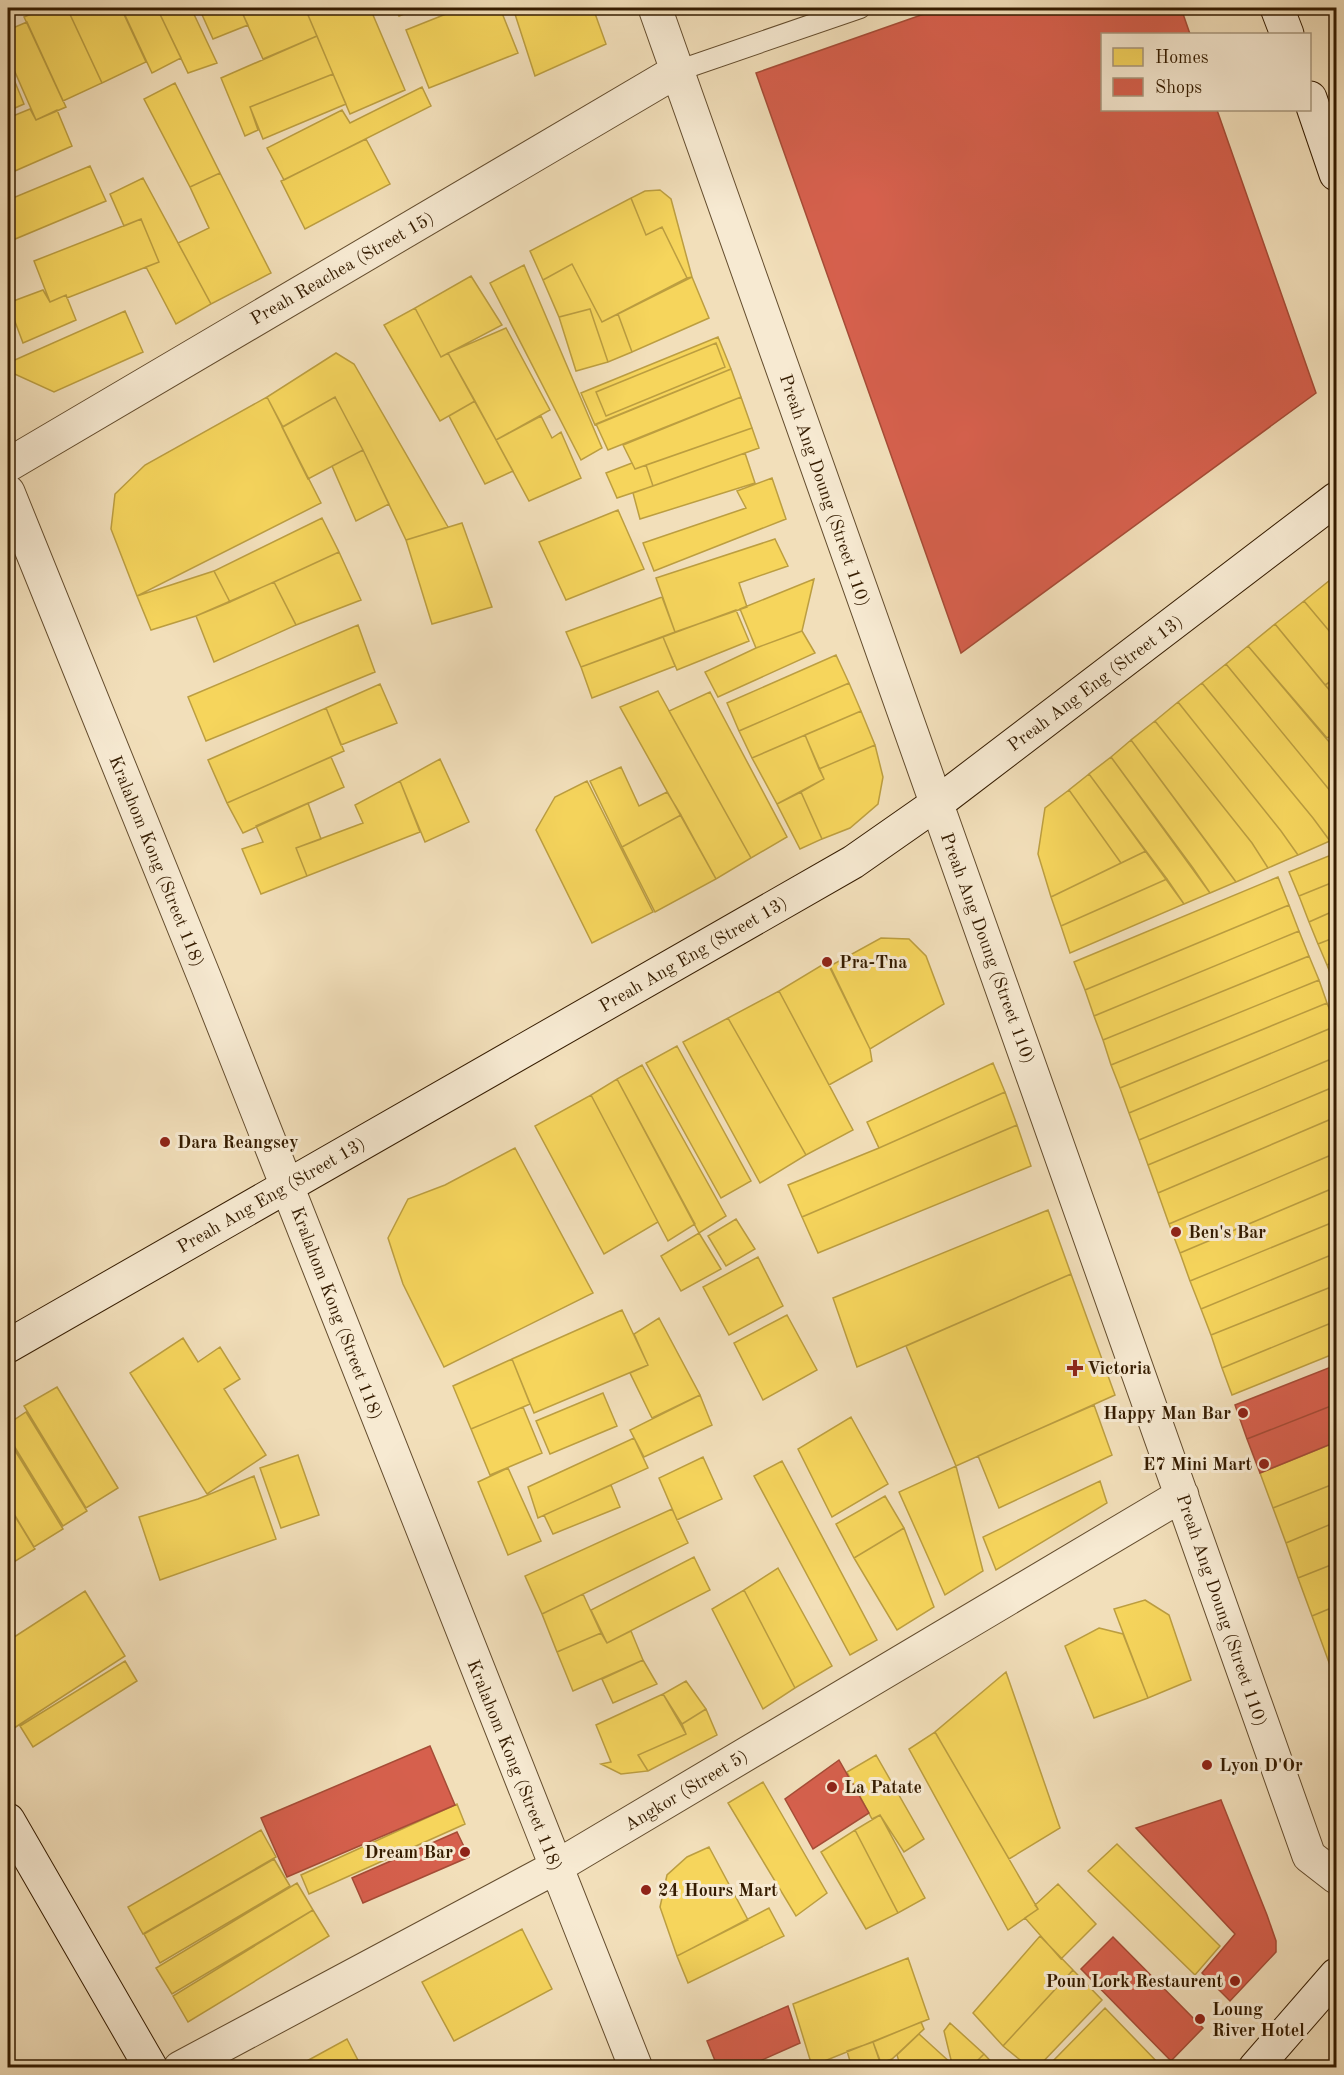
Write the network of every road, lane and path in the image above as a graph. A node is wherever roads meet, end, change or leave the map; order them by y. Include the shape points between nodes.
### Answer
1 (655, 8) edge
2 (860, 8) edge
3 (1277, 8) edge
4 (1287, 33) edge
5 (677, 71) junction
6 (1311, 101) edge
7 (1336, 174) edge
8 (8, 465) edge
9 (8, 492) edge
10 (1336, 499) edge
11 (936, 804) junction
12 (287, 1186) junction
13 (8, 1346) edge
14 (1182, 1495) junction
15 (8, 1820) edge
16 (556, 1867) junction
17 (1336, 1877) edge
18 (1336, 1975) edge
19 (151, 2067) edge
20 (180, 2067) edge
21 (636, 2067) edge
22 (1255, 2067) edge

1 - 5 street, Preah Ang Doung (Street 110)
2 - 5 lane
3 - 4 street
5 - 8 street, Preah Reachea (Street 15)
5 - 11 street, Preah Ang Doung (Street 110)
6 - 7 street
9 - 12 street, Kralahom Kong (Street 118)
10 - 11 street, Preah Ang Eng (Street 13)
11 - 12 street, Preah Ang Eng (Street 13) via 853,862
11 - 14 street, Preah Ang Doung (Street 110)
12 - 13 street, Preah Ang Eng (Street 13)
12 - 16 street, Kralahom Kong (Street 118)
14 - 16 street, Angkor (Street 5)
14 - 17 street, Preah Ang Doung (Street 110) via 1309,1856
15 - 19 street
16 - 20 street, Angkor (Street 5)
16 - 21 street, Kralahom Kong (Street 118)
18 - 22 street

